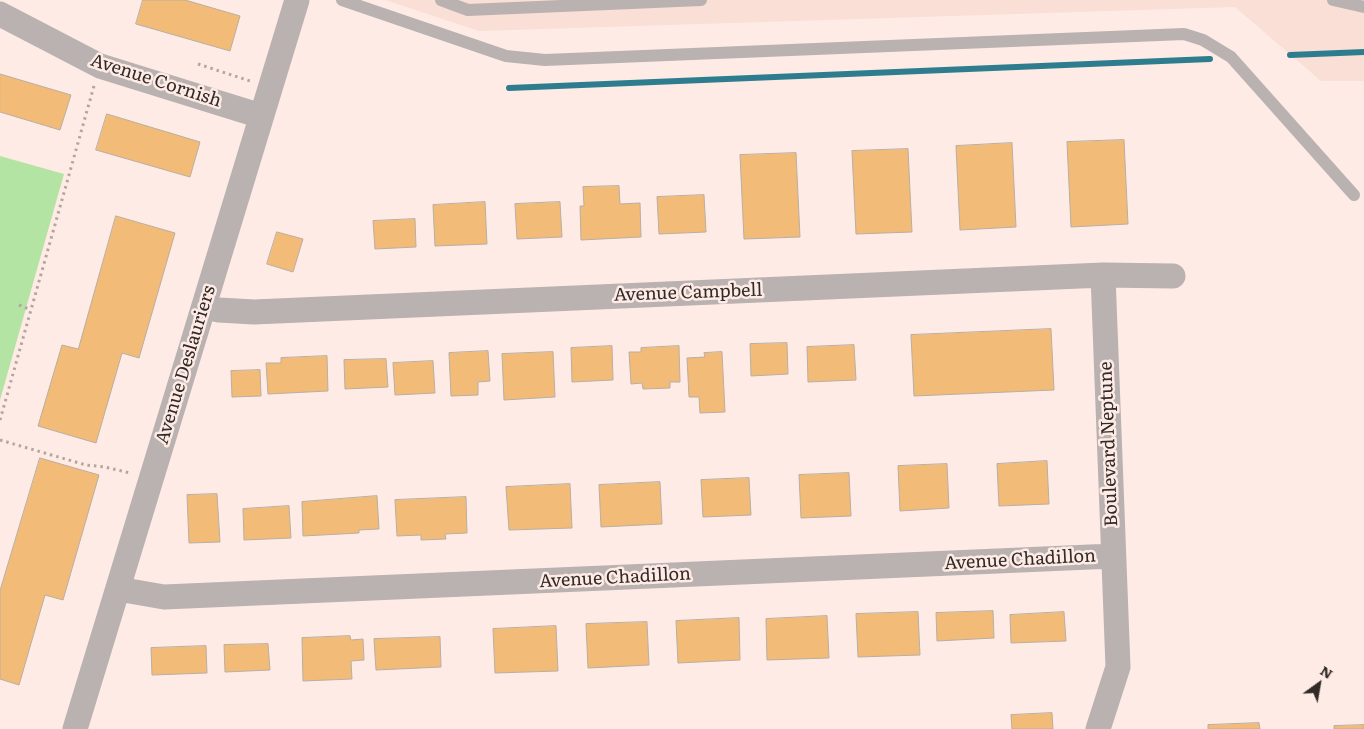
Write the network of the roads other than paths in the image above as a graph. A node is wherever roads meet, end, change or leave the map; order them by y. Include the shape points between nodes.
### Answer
1 (296, 0) edge
2 (342, 0) edge
3 (441, 0) edge
4 (701, 0) edge
5 (1333, 0) edge
6 (500, 4) edge
7 (1364, 7) edge
8 (0, 14) edge
9 (261, 116) junction
10 (1354, 195) dead end
11 (1103, 275) junction
12 (1173, 276) dead end
13 (204, 307) junction
14 (1113, 556) junction
15 (118, 589) junction
16 (75, 729) edge
17 (1098, 729) edge

1 - 9 street, Avenue Deslauriers
2 - 10 lane via 506,56 546,60 1184,34 1203,40 1230,57
3 - 6 lane via 468,10
4 - 6 lane
5 - 7 lane
8 - 9 street, Avenue Cornish via 100,66
9 - 13 street, Avenue Deslauriers
11 - 12 street, Avenue Campbell
11 - 13 street, Avenue Campbell via 254,312
11 - 14 street, Boulevard Neptune
13 - 15 street, Avenue Deslauriers
14 - 15 street, Avenue Chadillon via 183,596 145,595
14 - 17 street, Boulevard Neptune via 1118,667
15 - 16 street, Avenue Deslauriers

